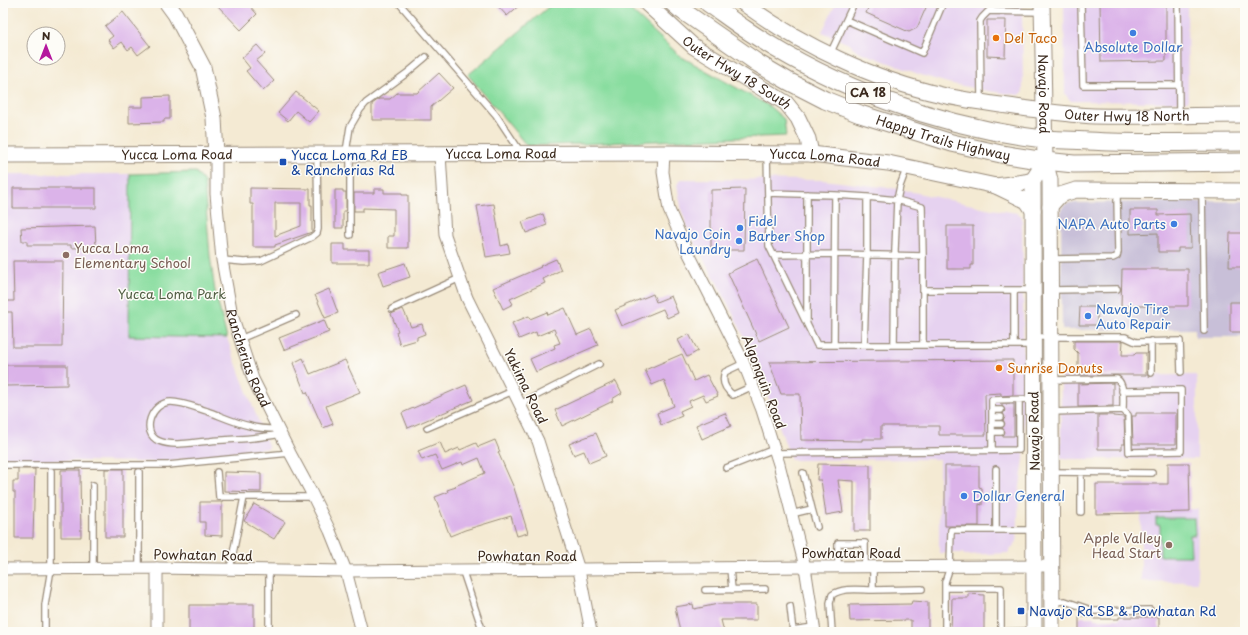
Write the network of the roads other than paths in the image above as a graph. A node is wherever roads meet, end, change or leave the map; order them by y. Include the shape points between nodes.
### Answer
1 (167, 3) edge
2 (399, 3) edge
3 (646, 3) edge
4 (673, 3) edge
5 (708, 3) edge
6 (743, 3) edge
7 (854, 3) edge
8 (943, 3) edge
9 (994, 3) edge
10 (1081, 3) edge
11 (1178, 3) edge
12 (1042, 7) edge
13 (989, 11) junction
14 (846, 20) junction
15 (830, 54) junction
16 (426, 57) dead end
17 (1178, 85) junction
18 (981, 103) junction
19 (1043, 111) junction
20 (1179, 115) junction
21 (1245, 115) edge
22 (1044, 139) junction
23 (1245, 142) edge
24 (664, 153) junction
25 (767, 153) junction
26 (317, 154) junction
27 (348, 154) junction
28 (440, 154) junction
29 (522, 154) junction
30 (811, 154) junction
31 (3, 155) edge
32 (216, 155) junction
33 (1045, 161) junction
34 (1245, 162) edge
35 (907, 167) junction
36 (1033, 180) junction
37 (1050, 180) junction
38 (996, 186) junction
39 (1076, 190) junction
40 (1202, 191) junction
41 (1245, 191) edge
42 (768, 193) junction
43 (808, 194) junction
44 (835, 194) junction
45 (1117, 196) dead end
46 (867, 197) junction
47 (897, 200) junction
48 (1050, 206) junction
49 (1033, 210) junction
50 (350, 235) dead end
51 (808, 254) junction
52 (835, 254) junction
53 (867, 254) junction
54 (774, 255) junction
55 (895, 255) junction
56 (923, 256) junction
57 (1050, 259) junction
58 (222, 260) junction
59 (460, 278) junction
60 (1118, 289) dead end
61 (923, 290) junction
62 (1014, 290) junction
63 (1033, 290) junction
64 (1050, 290) junction
65 (392, 309) dead end
66 (296, 315) dead end
67 (807, 323) junction
68 (1204, 331) dead end
69 (1050, 337) junction
70 (240, 338) junction
71 (1033, 341) junction
72 (1151, 341) junction
73 (923, 344) junction
74 (1014, 344) junction
75 (834, 345) junction
76 (864, 345) junction
77 (894, 345) junction
78 (744, 363) junction
79 (599, 364) dead end
80 (1180, 372) dead end
81 (1151, 373) dead end
82 (1051, 380) junction
83 (753, 386) junction
84 (513, 391) junction
85 (1122, 391) junction
86 (1026, 400) junction
87 (520, 404) junction
88 (992, 410) junction
89 (1001, 410) dead end
90 (1123, 410) junction
91 (1051, 412) junction
92 (992, 417) junction
93 (1001, 417) dead end
94 (992, 424) junction
95 (1001, 424) dead end
96 (426, 428) dead end
97 (278, 431) junction
98 (992, 432) junction
99 (1001, 432) dead end
100 (992, 450) junction
101 (775, 451) junction
102 (290, 453) junction
103 (3, 465) edge
104 (726, 468) dead end
105 (996, 469) dead end
106 (51, 471) dead end
107 (139, 472) dead end
108 (218, 472) dead end
109 (1051, 472) junction
110 (803, 473) dead end
111 (1080, 473) junction
112 (1152, 473) dead end
113 (93, 485) dead end
114 (244, 497) junction
115 (312, 497) junction
116 (812, 509) junction
117 (1081, 512) dead end
118 (791, 514) junction
119 (817, 527) dead end
120 (996, 530) junction
121 (1034, 530) junction
122 (1051, 566) junction
123 (805, 567) junction
124 (838, 567) junction
125 (869, 567) junction
126 (950, 567) junction
127 (1034, 567) junction
128 (93, 568) junction
129 (139, 568) junction
130 (157, 568) junction
131 (730, 568) junction
132 (3, 569) edge
133 (51, 569) junction
134 (230, 569) junction
135 (269, 570) junction
136 (346, 570) junction
137 (463, 570) junction
138 (578, 570) junction
139 (945, 588) junction
140 (705, 590) dead end
141 (732, 590) junction
142 (765, 590) dead end
143 (873, 590) junction
144 (922, 590) dead end
145 (1052, 602) junction
146 (790, 606) dead end
147 (1150, 610) dead end
148 (815, 629) edge
149 (793, 631) edge
150 (45, 632) edge
151 (157, 632) edge
152 (269, 632) edge
153 (362, 632) edge
154 (482, 632) edge
155 (591, 632) edge
156 (832, 632) edge
157 (945, 632) edge
158 (1001, 632) edge
159 (1034, 632) edge
160 (1052, 632) edge

1 - 32 main road, Rancherias Road via 176,14 203,67 214,118
2 - 29 lane via 496,115
3 - 30 main road, Outer Hwy 18 South via 693,46 786,103 798,118 808,139
4 - 33 main road, Happy Trails Highway / CA 18 via 759,64 825,100 860,114 952,143
5 - 22 main road, Happy Trails Highway / CA 18 via 745,30 783,52 837,80 883,99 969,126
6 - 15 main road, Outer Hwy 18 North
7 - 14 lane
8 - 14 lane via 922,53
9 - 13 lane
10 - 17 lane via 1083,85
11 - 17 lane
12 - 13 lane
12 - 19 main road, Navajo Road
13 - 18 lane via 980,21
14 - 15 lane
15 - 18 main road, Outer Hwy 18 North via 900,83 940,95
16 - 27 lane via 360,110 350,127
17 - 20 lane
18 - 19 main road, Outer Hwy 18 North
19 - 20 main road, Outer Hwy 18 North via 1094,116
19 - 22 main road, Navajo Road
20 - 21 main road, Outer Hwy 18 North
22 - 23 main road, Happy Trails Highway / CA 18 via 1132,143
22 - 33 main road, Navajo Road
24 - 25 main road, Yucca Loma Road
24 - 29 main road, Yucca Loma Road
24 - 78 street, Algonquin Road via 663,172 669,210
25 - 30 main road, Yucca Loma Road
25 - 42 lane
26 - 27 main road, Yucca Loma Road
26 - 32 main road, Yucca Loma Road
26 - 58 lane via 317,233 261,261
27 - 28 main road, Yucca Loma Road
27 - 50 lane
28 - 29 main road, Yucca Loma Road
28 - 59 street, Yakima Road via 445,235
30 - 35 main road, Yucca Loma Road
31 - 32 main road, Yucca Loma Road
32 - 58 street, Rancherias Road via 216,194
33 - 34 main road, Happy Trails Highway / CA 18 via 1074,164
33 - 36 main road
33 - 37 main road, Navajo Road
35 - 38 main road, Yucca Loma Road
35 - 47 lane
36 - 38 main road
36 - 49 main road, Navajo Road
37 - 39 main road
37 - 48 main road, Navajo Road
38 - 49 main road via 1027,201
39 - 40 main road
39 - 48 main road via 1060,195
40 - 41 main road
40 - 68 lane
42 - 43 lane
42 - 54 lane via 769,246
43 - 44 lane
43 - 51 lane
44 - 46 lane
44 - 52 lane
45 - 57 lane via 1116,256
46 - 47 lane
46 - 53 lane
47 - 55 lane
47 - 56 lane via 922,207
48 - 57 main road, Navajo Road
49 - 63 main road, Navajo Road
51 - 52 lane
51 - 54 lane
51 - 67 lane
52 - 53 lane
52 - 75 lane
53 - 55 lane
53 - 76 lane
54 - 67 lane
55 - 56 lane
55 - 77 lane
56 - 61 lane
57 - 64 main road, Navajo Road
58 - 70 street, Rancherias Road via 232,315
59 - 65 lane
59 - 84 street, Yakima Road via 467,298
60 - 64 lane
61 - 62 lane
61 - 73 lane
62 - 63 lane
62 - 74 lane
63 - 71 main road, Navajo Road
64 - 69 main road, Navajo Road
66 - 70 lane
67 - 75 lane via 817,345
69 - 71 lane
69 - 72 lane via 1125,337 1136,342
69 - 82 main road, Navajo Road
70 - 97 street, Rancherias Road via 253,379
71 - 74 lane
71 - 86 main road, Navajo Road
72 - 80 lane via 1180,341
72 - 81 lane
73 - 74 lane
73 - 77 lane
75 - 76 lane
76 - 77 lane
78 - 83 street, Algonquin Road
78 - 83 lane via 725,372 723,382 726,390 733,395
79 - 87 lane
82 - 85 lane via 1117,379
82 - 91 main road, Navajo Road
83 - 101 street, Algonquin Road
84 - 87 street, Yakima Road
84 - 96 lane
85 - 90 lane
85 - 90 lane via 1181,390 1181,451 1129,452 1128,416
86 - 88 lane via 992,400
86 - 100 lane via 1017,410 1019,450
86 - 121 main road, Navajo Road
87 - 138 street, Yakima Road via 538,441
88 - 89 lane
88 - 92 lane
90 - 91 lane
91 - 109 main road, Navajo Road
92 - 93 lane
92 - 94 lane
94 - 95 lane
94 - 98 lane
97 - 97 lane via 249,426 193,406 171,402 162,404 154,410 149,426 156,440 173,444 264,437
97 - 102 street, Rancherias Road
98 - 99 lane
98 - 100 lane
100 - 101 lane
101 - 104 lane
101 - 118 street, Algonquin Road
102 - 103 lane via 168,465
102 - 115 street, Rancherias Road
105 - 120 lane
106 - 133 lane
107 - 129 lane
108 - 114 lane via 219,497
109 - 111 lane
109 - 122 main road, Navajo Road
110 - 116 lane
111 - 112 lane
111 - 117 lane
113 - 128 lane
114 - 115 lane
114 - 134 lane
115 - 136 street, Rancherias Road
116 - 118 lane
116 - 119 lane
118 - 123 street, Algonquin Road
120 - 121 lane
120 - 126 lane via 951,530
121 - 127 main road, Navajo Road
122 - 127 street, Powhatan Road
122 - 145 main road, Navajo Road
123 - 124 street, Powhatan Road
123 - 131 street, Powhatan Road
123 - 148 street, Algonquin Road
124 - 125 street, Powhatan Road
124 - 125 lane via 838,543 865,543
125 - 126 street, Powhatan Road
125 - 143 lane
126 - 127 street, Powhatan Road
126 - 139 lane
127 - 159 main road, Navajo Road
128 - 129 street, Powhatan Road
128 - 133 street, Powhatan Road
129 - 130 street, Powhatan Road
130 - 134 street, Powhatan Road
130 - 151 street
131 - 138 street, Powhatan Road
131 - 141 lane
132 - 133 street, Powhatan Road
133 - 150 lane via 45,605
134 - 135 street, Powhatan Road
135 - 136 street, Powhatan Road
135 - 152 lane
136 - 137 street, Powhatan Road
136 - 153 street, Rancherias Road
137 - 138 street, Powhatan Road
137 - 154 lane
138 - 155 street, Yakima Road
139 - 157 lane
139 - 158 lane via 1001,588
140 - 141 lane
141 - 142 lane
143 - 144 lane
143 - 156 lane via 848,590 832,595
145 - 147 lane via 1066,601 1094,611
145 - 160 main road, Navajo Road
146 - 149 lane
148 - 149 lane
158 - 159 lane

